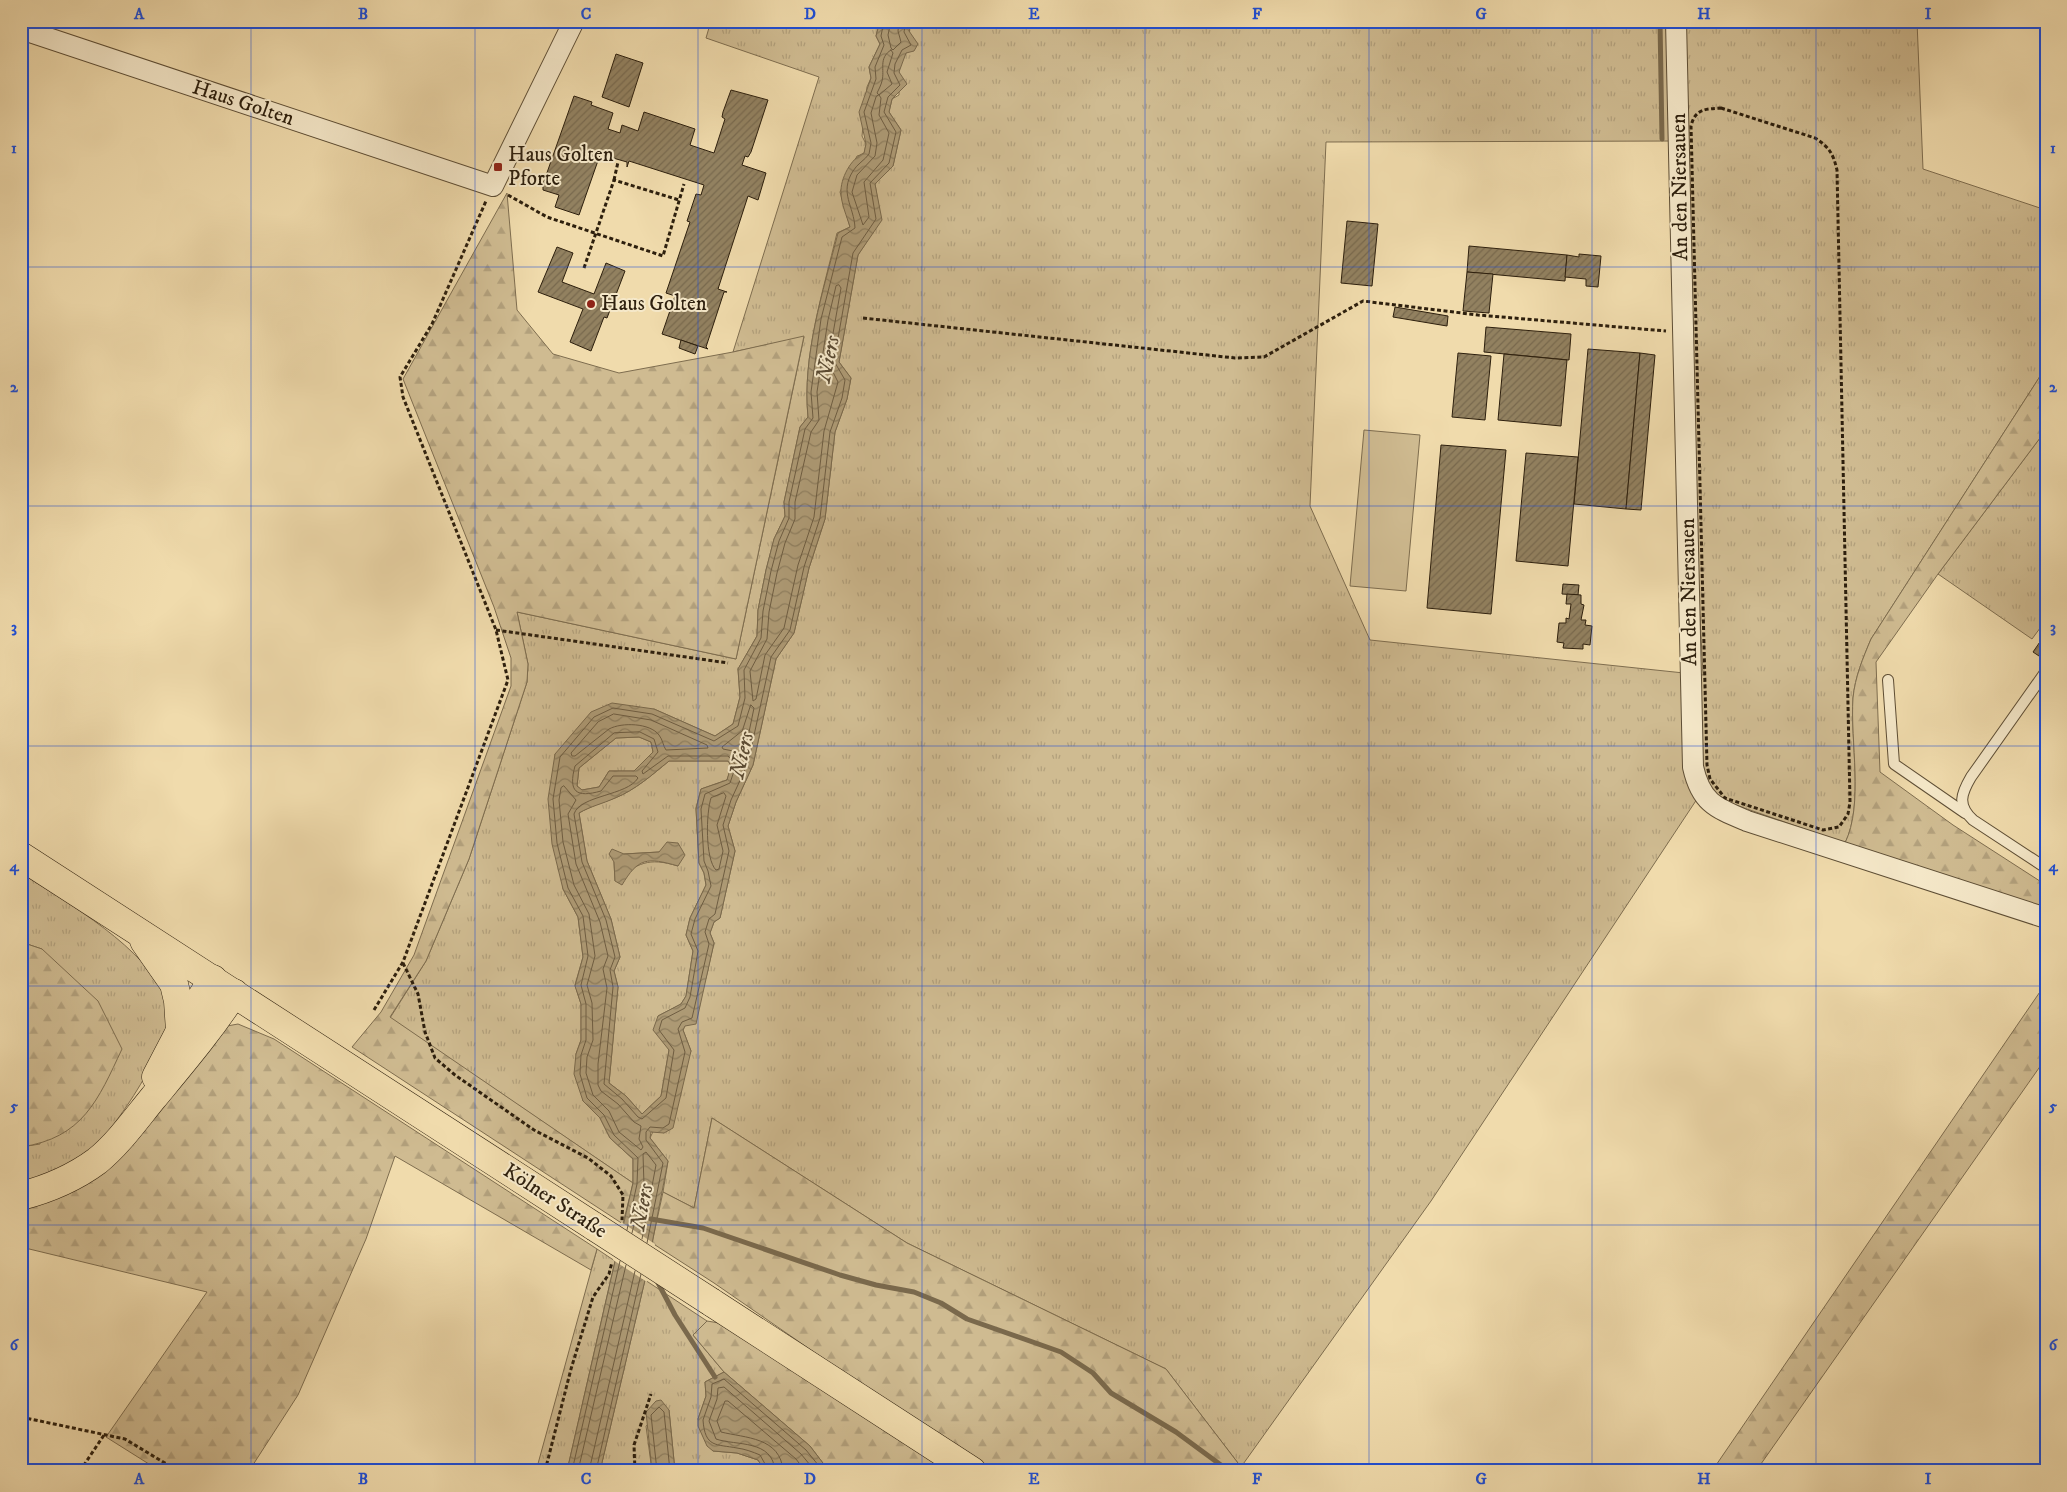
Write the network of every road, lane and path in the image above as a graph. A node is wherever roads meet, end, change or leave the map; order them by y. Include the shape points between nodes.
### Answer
1 (574, 21) edge
2 (1676, 21) edge
3 (21, 29) edge
4 (1694, 116) joint
5 (618, 162) dead end
6 (614, 180) junction
7 (684, 184) dead end
8 (493, 186) junction
9 (679, 200) junction
10 (596, 234) junction
11 (584, 268) dead end
12 (863, 318) dead end
13 (1683, 332) junction
14 (496, 630) junction
15 (728, 663) dead end
16 (2046, 671) edge
17 (1888, 680) dead end
18 (1965, 813) junction
19 (21, 856) edge
20 (2046, 868) edge
21 (2046, 918) edge
22 (138, 931) junction
23 (224, 986) junction
24 (374, 1010) dead end
25 (180, 1031) junction
26 (135, 1120) junction
27 (21, 1196) edge
28 (652, 1394) dead end
29 (21, 1417) edge
30 (104, 1435) junction
31 (80, 1471) edge
32 (178, 1471) edge
33 (635, 1471) edge
34 (972, 1471) edge

1 - 8 street
2 - 13 street, An den Niersauen
3 - 8 street, Haus Golten
4 - 4 path via 1702,109 1721,108 1815,138 1828,146 1834,156 1850,802 1848,814 1839,827 1823,830 1725,798 1710,779 1707,765 1691,126
5 - 6 path
6 - 9 path
6 - 10 path
7 - 9 path
8 - 10 path via 547,217
8 - 14 path via 432,324 400,377 403,397
9 - 10 path via 663,256
10 - 11 path
12 - 13 path via 1235,358 1264,357 1363,301 1478,315
13 - 21 street, An den Niersauen via 1693,767 1705,798 1718,809 1747,821
14 - 15 path
14 - 24 path via 508,680 403,962
16 - 18 lane via 1962,792
17 - 18 lane via 1894,764
18 - 20 lane
19 - 22 main road, Kölner Straße
22 - 23 main road, Kölner Straße
22 - 25 main road via 174,984
23 - 25 main road
23 - 26 main road via 212,1027
23 - 34 main road, Kölner Straße, bridge
25 - 26 main road
26 - 27 main road via 97,1161 48,1189
28 - 33 path via 634,1445
29 - 30 path
30 - 31 path
30 - 32 path via 125,1439

